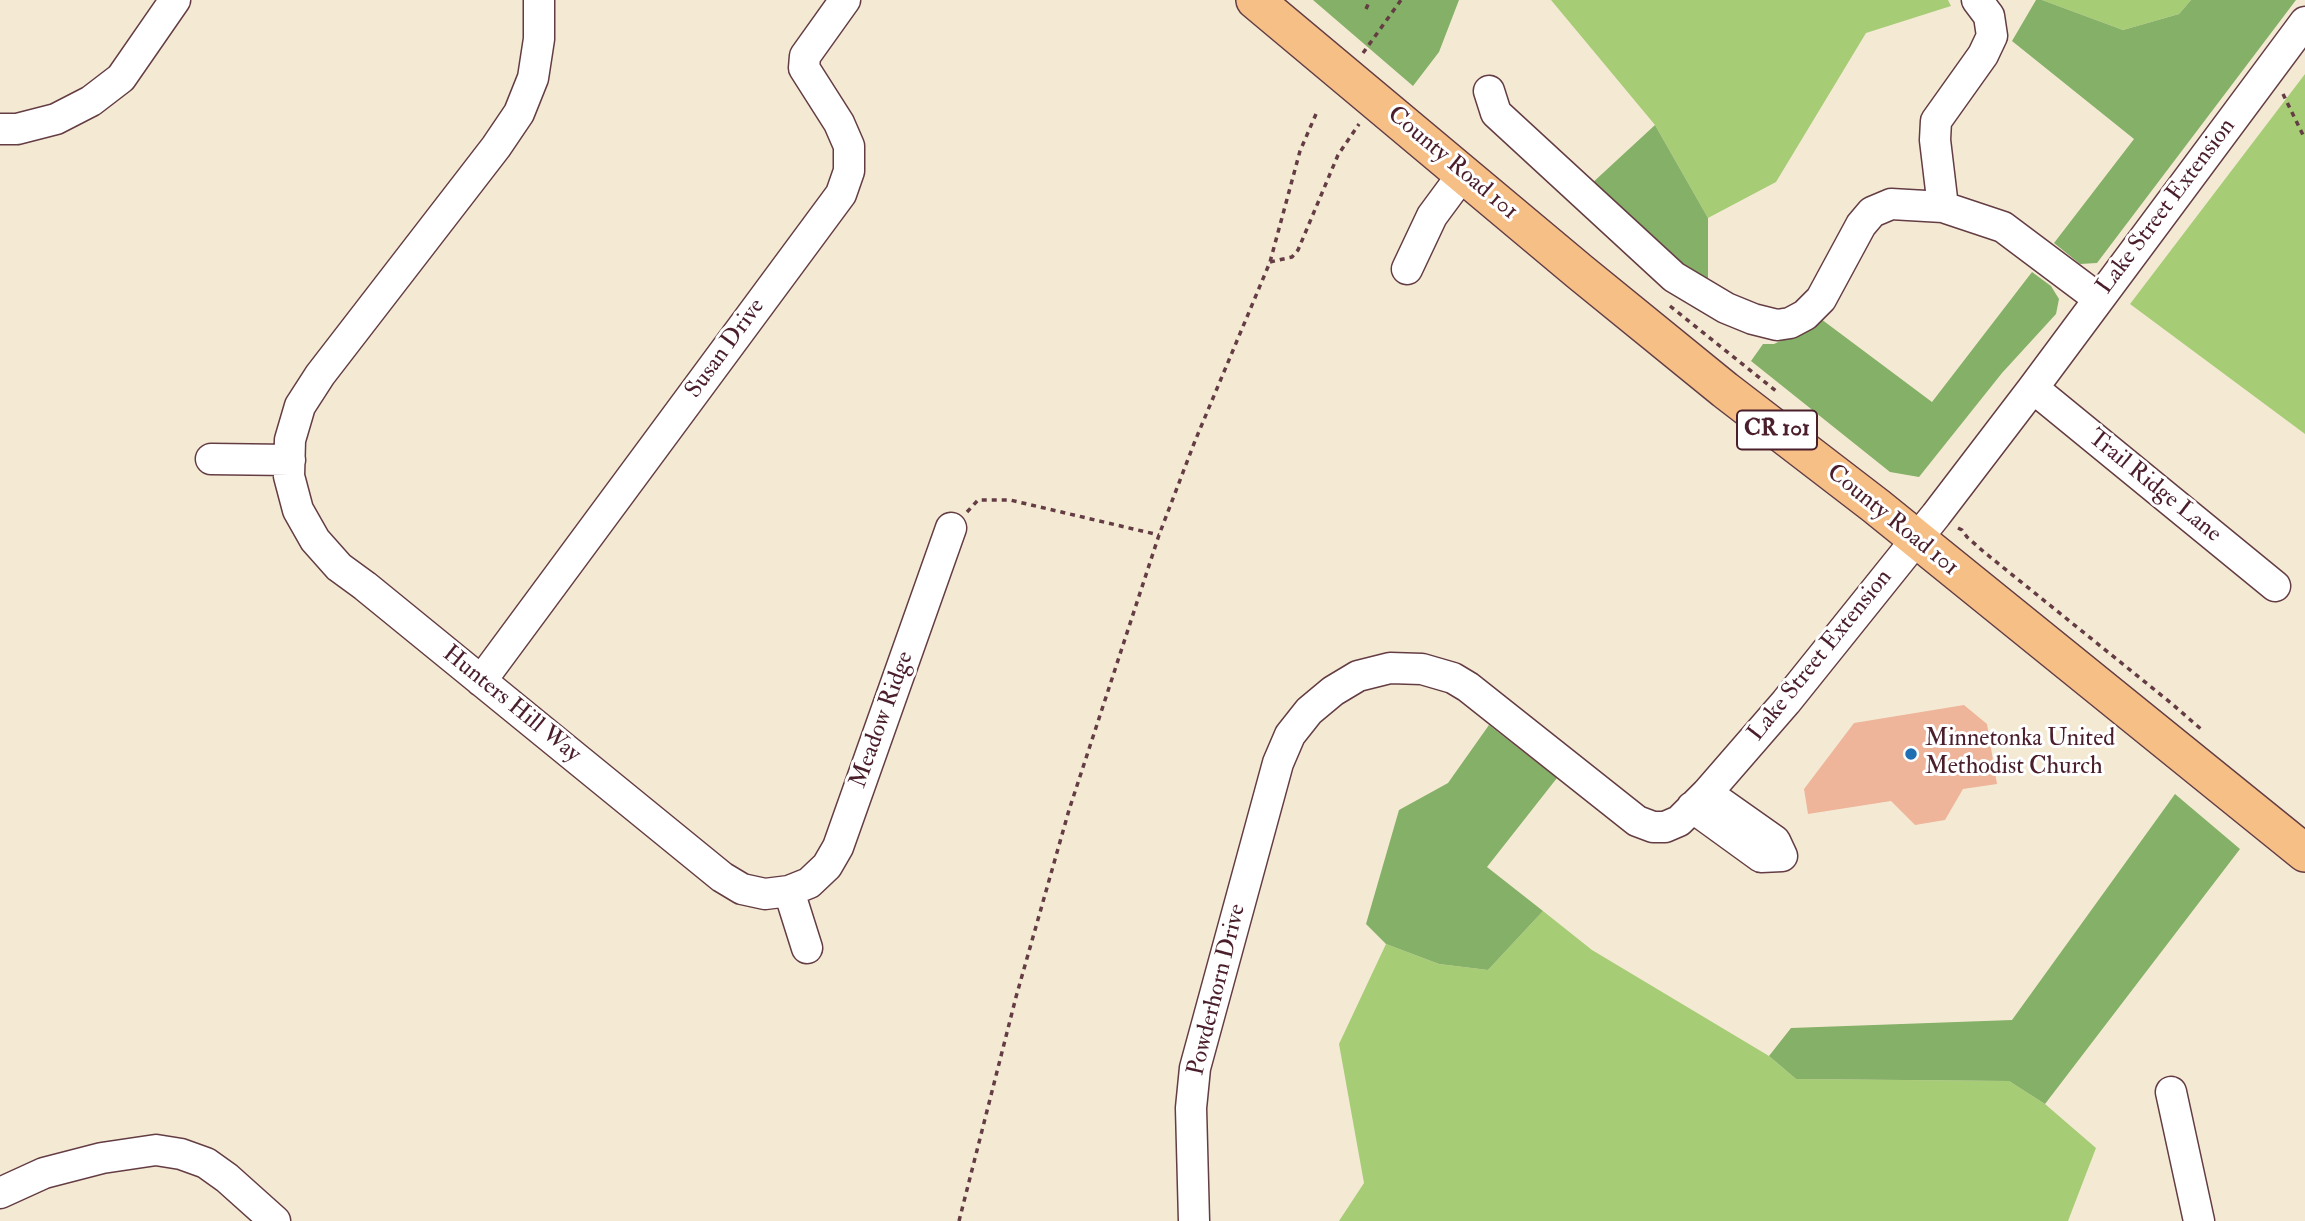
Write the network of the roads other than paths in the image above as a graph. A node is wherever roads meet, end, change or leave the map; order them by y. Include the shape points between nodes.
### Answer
1 (175, 0) edge
2 (539, 0) edge
3 (845, 0) edge
4 (1255, 0) edge
5 (1977, 0) edge
6 (2305, 22) edge
7 (1489, 91) dead end
8 (0, 129) edge
9 (1463, 174) junction
10 (1943, 207) junction
11 (1407, 269) dead end
12 (2099, 299) junction
13 (2034, 388) junction
14 (211, 459) dead end
15 (290, 460) junction
16 (951, 528) road end
17 (1917, 539) junction
18 (2274, 586) dead end
19 (481, 681) junction
20 (1278, 763) joint
21 (2305, 853) edge
22 (789, 891) junction
23 (807, 948) dead end
24 (2171, 1091) dead end
25 (0, 1193) edge
26 (275, 1221) edge
27 (1194, 1221) edge
28 (2199, 1221) edge

1 - 8 street via 121,78 91,101 56,119
2 - 15 street, Hunters Hill Way via 533,78 519,113 320,374 300,406 290,440
3 - 19 street, Susan Drive via 804,56 804,68 849,146 849,171 841,194
4 - 9 main road, County Road 101 / CR 101
5 - 10 street via 1989,16 1992,36 1936,121
6 - 12 street, Lake Street Extension
7 - 10 street via 1496,113 1674,277 1726,308 1777,325 1805,315 1821,299 1872,212 1891,204
9 - 11 street via 1432,216
9 - 17 main road, County Road 101 / CR 101 via 1714,382
10 - 12 street via 2003,227
12 - 13 street, Lake Street Extension
13 - 17 street, Lake Street Extension
13 - 18 street, Trail Ridge Lane
14 - 15 street
15 - 19 street, Hunters Hill Way via 289,476 298,510 315,540 339,566
16 - 22 street, Meadow Ridge via 838,847 809,883
17 - 20 street, Lake Street Extension via 1786,702 1679,821 1665,827 1637,821 1468,687 1422,669 1369,673 1333,691 1290,735
17 - 21 main road, County Road 101 / CR 101
19 - 22 street, Hunters Hill Way via 722,877 742,889 765,894
20 - 27 street, Powderhorn Drive via 1195,1068 1191,1108
22 - 23 street
24 - 28 street
25 - 26 street via 44,1173 156,1150 206,1163

